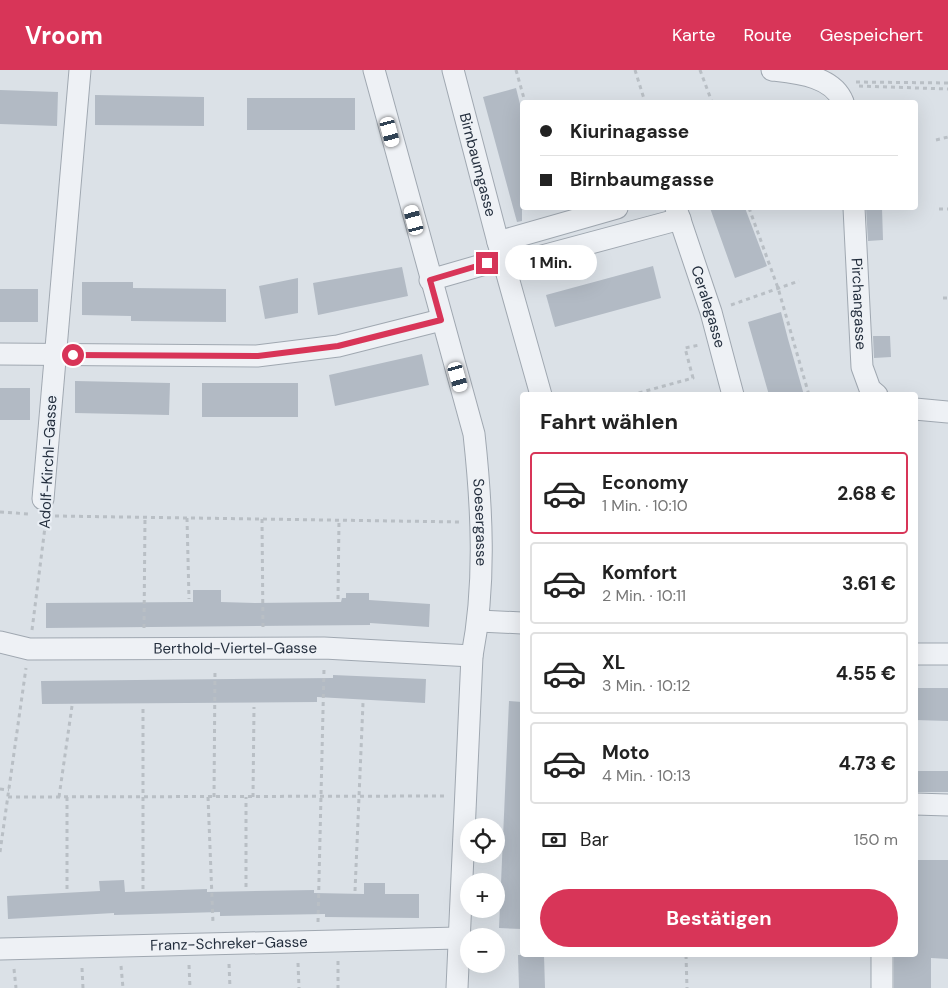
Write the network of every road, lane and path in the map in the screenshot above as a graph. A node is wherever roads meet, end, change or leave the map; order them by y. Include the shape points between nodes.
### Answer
1 (80, 70) edge
2 (374, 70) edge
3 (453, 70) edge
4 (516, 70) edge
5 (635, 70) edge
6 (700, 70) edge
7 (772, 70) edge
8 (948, 83) edge
9 (948, 89) edge
10 (847, 91) edge
11 (524, 100) edge
12 (645, 100) edge
13 (711, 100) edge
14 (948, 137) edge
15 (936, 140) dead end
16 (939, 209) dead end
17 (948, 209) edge
18 (612, 210) edge
19 (750, 210) edge
20 (854, 210) edge
21 (678, 213) edge
22 (502, 256) junction
23 (430, 280) junction
24 (799, 281) dead end
25 (778, 288) junction
26 (942, 298) dead end
27 (948, 298) edge
28 (711, 312) junction
29 (441, 320) junction
30 (719, 339) junction
31 (0, 354) edge
32 (55, 355) junction
33 (540, 392) edge
34 (642, 392) edge
35 (732, 392) edge
36 (808, 392) edge
37 (874, 392) edge
38 (918, 409) edge
39 (948, 412) edge
40 (45, 507) junction
41 (0, 512) edge
42 (145, 517) junction
43 (187, 518) junction
44 (262, 519) junction
45 (339, 520) junction
46 (480, 523) junction
47 (188, 599) dead end
48 (338, 599) dead end
49 (479, 621) junction
50 (520, 623) edge
51 (0, 642) edge
52 (144, 648) junction
53 (214, 648) junction
54 (263, 648) junction
55 (324, 648) junction
56 (29, 649) junction
57 (918, 654) edge
58 (948, 654) edge
59 (472, 656) junction
60 (363, 703) dead end
61 (72, 706) dead end
62 (254, 707) dead end
63 (143, 709) dead end
64 (0, 789) edge
65 (9, 790) junction
66 (246, 796) junction
67 (322, 796) junction
68 (359, 796) junction
69 (465, 796) junction
70 (8, 797) junction
71 (59, 797) junction
72 (67, 797) junction
73 (144, 797) junction
74 (208, 797) junction
75 (214, 797) junction
76 (254, 797) junction
77 (918, 804) edge
78 (948, 805) edge
79 (0, 852) edge
80 (246, 887) dead end
81 (68, 889) dead end
82 (143, 889) dead end
83 (355, 891) dead end
84 (458, 938) junction
85 (318, 942) junction
86 (214, 944) junction
87 (0, 949) edge
88 (686, 957) edge
89 (882, 957) edge
90 (299, 988) edge
91 (338, 988) edge
92 (456, 988) edge
93 (687, 988) edge
94 (882, 988) edge

1 - 32 street, Adolf-Kirchl-Gasse
2 - 23 street, Soesergasse
3 - 22 street, Birnbaumgasse
4 - 11 path
5 - 12 path
6 - 13 path
7 - 10 street via 808,74
8 - 10 path
9 - 10 path
14 - 15 path
16 - 17 path
18 - 22 street
19 - 25 path
20 - 37 street, Pirchangasse via 862,367
21 - 22 street
21 - 28 street, Ceralegasse
22 - 23 street
22 - 33 street, Birnbaumgasse
23 - 29 street, Soesergasse
24 - 25 path
25 - 28 path
25 - 36 path
26 - 27 path
28 - 30 street, Ceralegasse
29 - 32 street via 338,346 258,356
29 - 46 street, Soesergasse via 474,434
30 - 34 path via 685,348 693,378
30 - 35 street, Ceralegasse
31 - 32 street
32 - 40 street, Adolf-Kirchl-Gasse
38 - 39 street
40 - 41 path
40 - 42 path
40 - 56 path, Adolf-Kirchl-Gasse
42 - 43 path
42 - 52 path
43 - 44 path
43 - 47 path
44 - 45 path
44 - 54 path
45 - 46 path
45 - 48 path
46 - 49 street, Soesergasse
49 - 50 street
49 - 59 street, Soesergasse
51 - 56 street, Berthold-Viertel-Gasse
52 - 53 street, Berthold-Viertel-Gasse
52 - 56 street, Berthold-Viertel-Gasse
53 - 54 street, Berthold-Viertel-Gasse
53 - 75 path
54 - 55 street, Berthold-Viertel-Gasse
55 - 59 street, Berthold-Viertel-Gasse
55 - 67 path
56 - 65 path, Adolf-Kirchl-Gasse
57 - 58 street
59 - 69 street, Soesergasse
60 - 68 path
61 - 71 path
62 - 76 path
63 - 73 path
64 - 65 path
65 - 70 path, Adolf-Kirchl-Gasse
66 - 75 path
66 - 76 path
66 - 80 path
67 - 68 path
67 - 76 path
67 - 85 path
68 - 69 path
68 - 83 path
69 - 84 street, Soesergasse
70 - 71 path
70 - 79 path, Adolf-Kirchl-Gasse
71 - 72 path
72 - 73 path
72 - 81 path
73 - 74 path
73 - 82 path
74 - 75 path
74 - 86 path
77 - 78 street
84 - 85 street, Franz-Schreker-Gasse
84 - 92 street, Soesergasse
85 - 86 street, Franz-Schreker-Gasse
85 - 90 path
85 - 91 path
86 - 87 street, Franz-Schreker-Gasse
88 - 93 path
89 - 94 street

